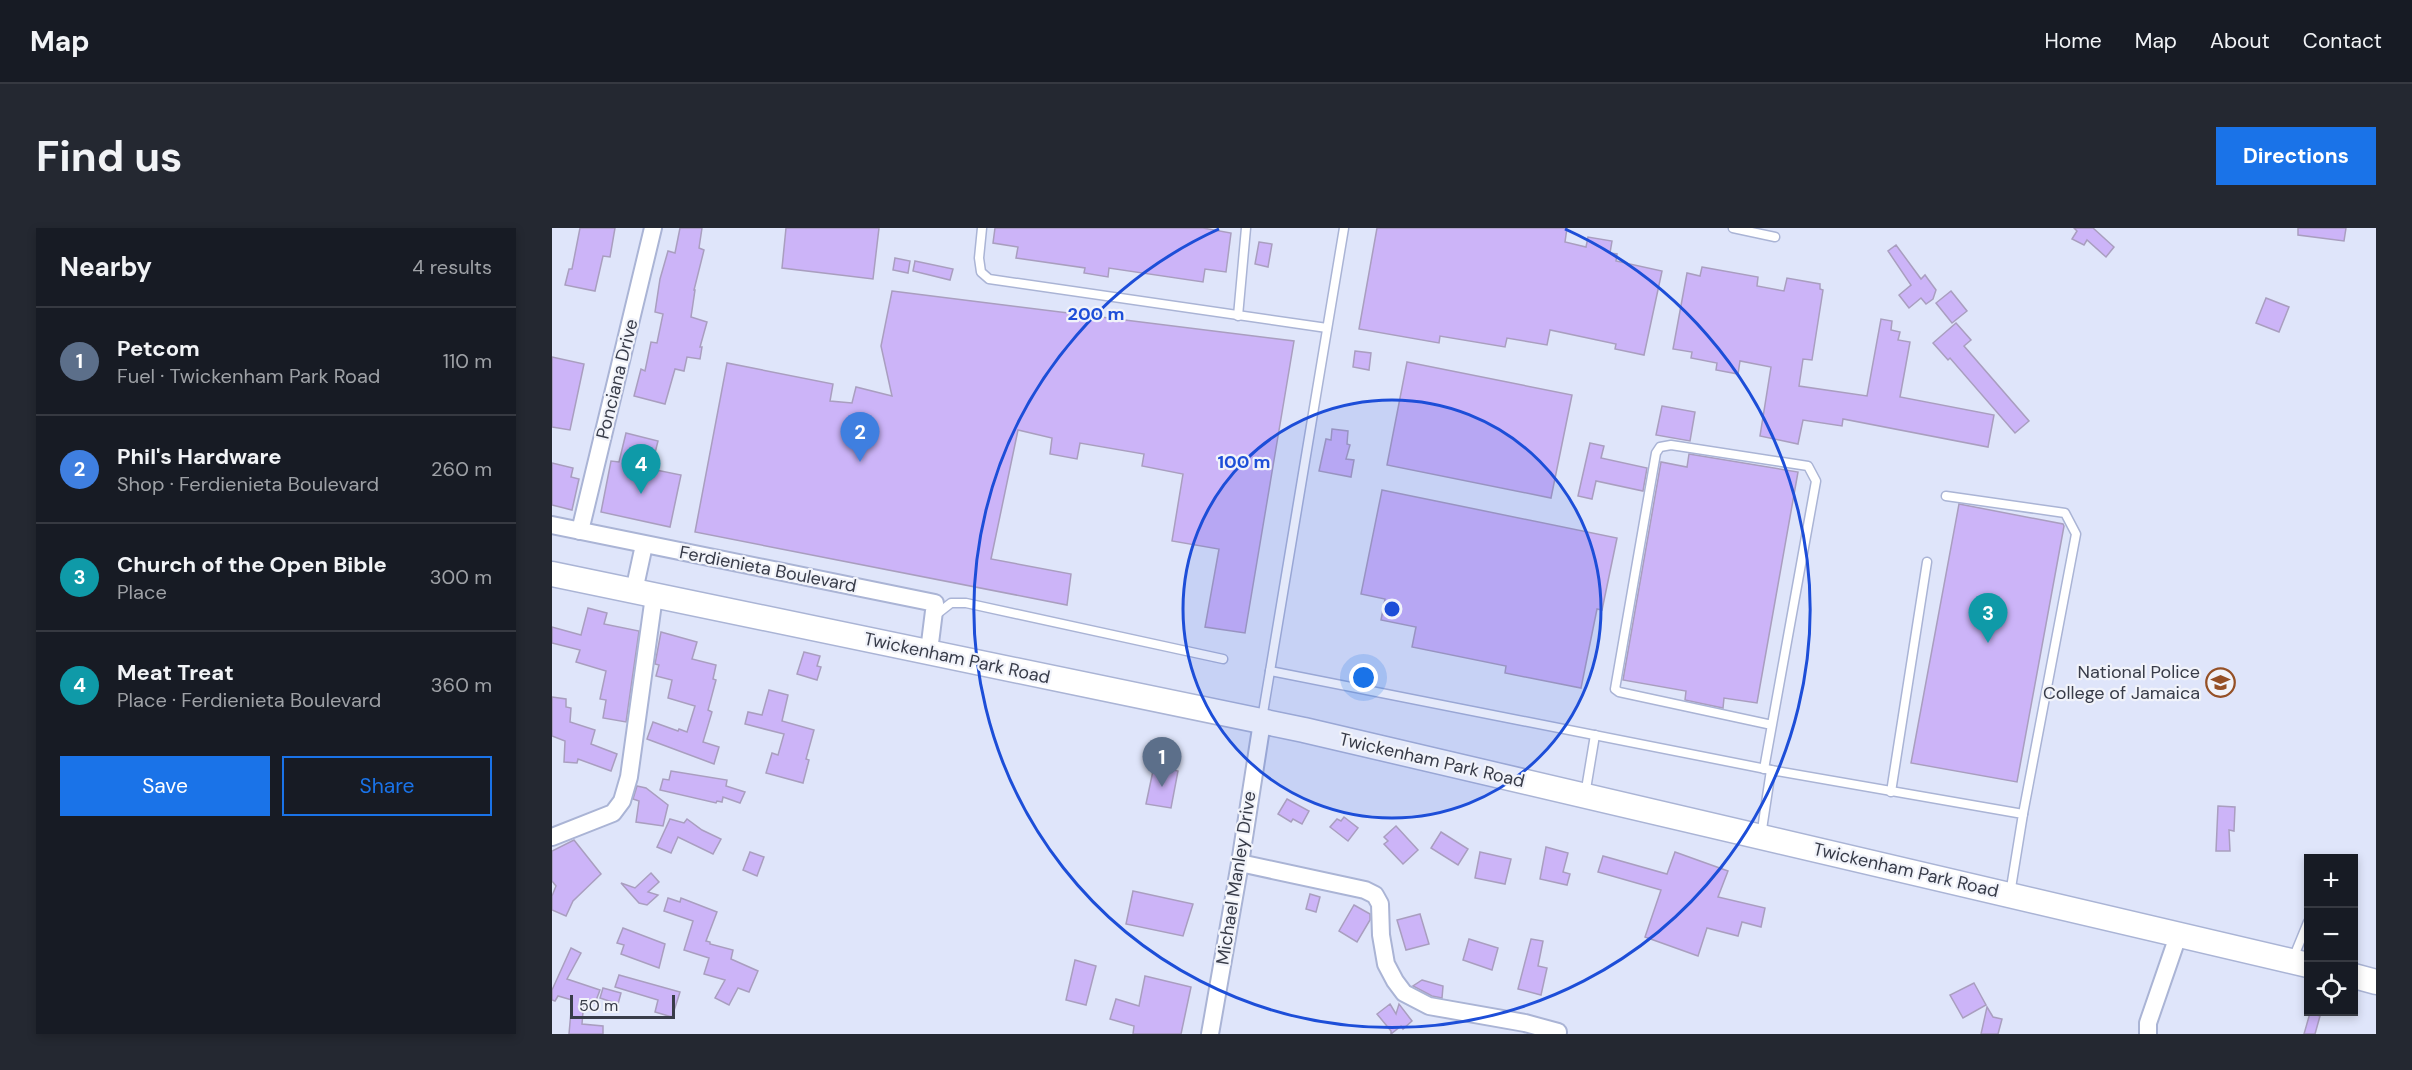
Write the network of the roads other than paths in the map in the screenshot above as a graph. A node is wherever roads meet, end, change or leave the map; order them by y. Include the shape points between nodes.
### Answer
1 (653, 228) edge
2 (982, 228) edge
3 (1246, 228) edge
4 (1344, 228) edge
5 (1733, 228) edge
6 (1775, 237) dead end
7 (1238, 316) junction
8 (1327, 328) junction
9 (1946, 496) dead end
10 (552, 525) edge
11 (580, 531) junction
12 (645, 545) junction
13 (1927, 562) dead end
14 (552, 574) edge
15 (644, 594) junction
16 (933, 619) junction
17 (929, 651) junction
18 (1223, 659) dead end
19 (1270, 670) junction
20 (1262, 722) junction
21 (1772, 725) junction
22 (1595, 735) junction
23 (1767, 770) junction
24 (1891, 792) junction
25 (1585, 795) junction
26 (2023, 814) junction
27 (1761, 836) junction
28 (552, 837) edge
29 (1240, 863) junction
30 (2010, 894) junction
31 (2179, 933) junction
32 (2304, 942) edge
33 (2300, 963) edge
34 (2358, 977) edge
35 (2376, 982) edge
36 (2146, 1030) edge
37 (1558, 1032) dead end
38 (1210, 1034) edge

1 - 11 street, Ponciana Drive
2 - 7 lane via 979,258 981,272 989,279
3 - 7 lane
4 - 8 lane
5 - 6 lane
7 - 8 lane
8 - 19 lane
9 - 26 lane via 2065,513 2076,534
10 - 11 street, Ferdienieta Boulevard
11 - 12 street, Ferdienieta Boulevard
12 - 15 street
12 - 16 street, Ferdienieta Boulevard via 935,603
13 - 24 lane
14 - 15 main road, Twickenham Park Road
15 - 17 main road, Twickenham Park Road
15 - 28 street via 629,777 622,801 613,813
16 - 17 street
16 - 18 lane via 951,603 966,603
17 - 20 main road, Twickenham Park Road
19 - 20 lane
19 - 22 lane
20 - 25 main road, Twickenham Park Road
20 - 29 street, Michael Manley Drive
21 - 21 lane via 1614,689 1660,447 1671,445 1808,466 1813,472 1816,481
21 - 23 lane
22 - 23 lane
22 - 25 lane
23 - 24 lane
23 - 27 lane
24 - 26 lane
25 - 27 main road, Twickenham Park Road
26 - 30 lane
27 - 30 main road, Twickenham Park Road
29 - 37 street via 1375,895 1380,904 1386,964 1404,993 1415,1000
29 - 38 street, Michael Manley Drive
30 - 31 main road, Twickenham Park Road
31 - 33 main road, Twickenham Park Road
31 - 36 street
32 - 33 lane
34 - 35 main road

